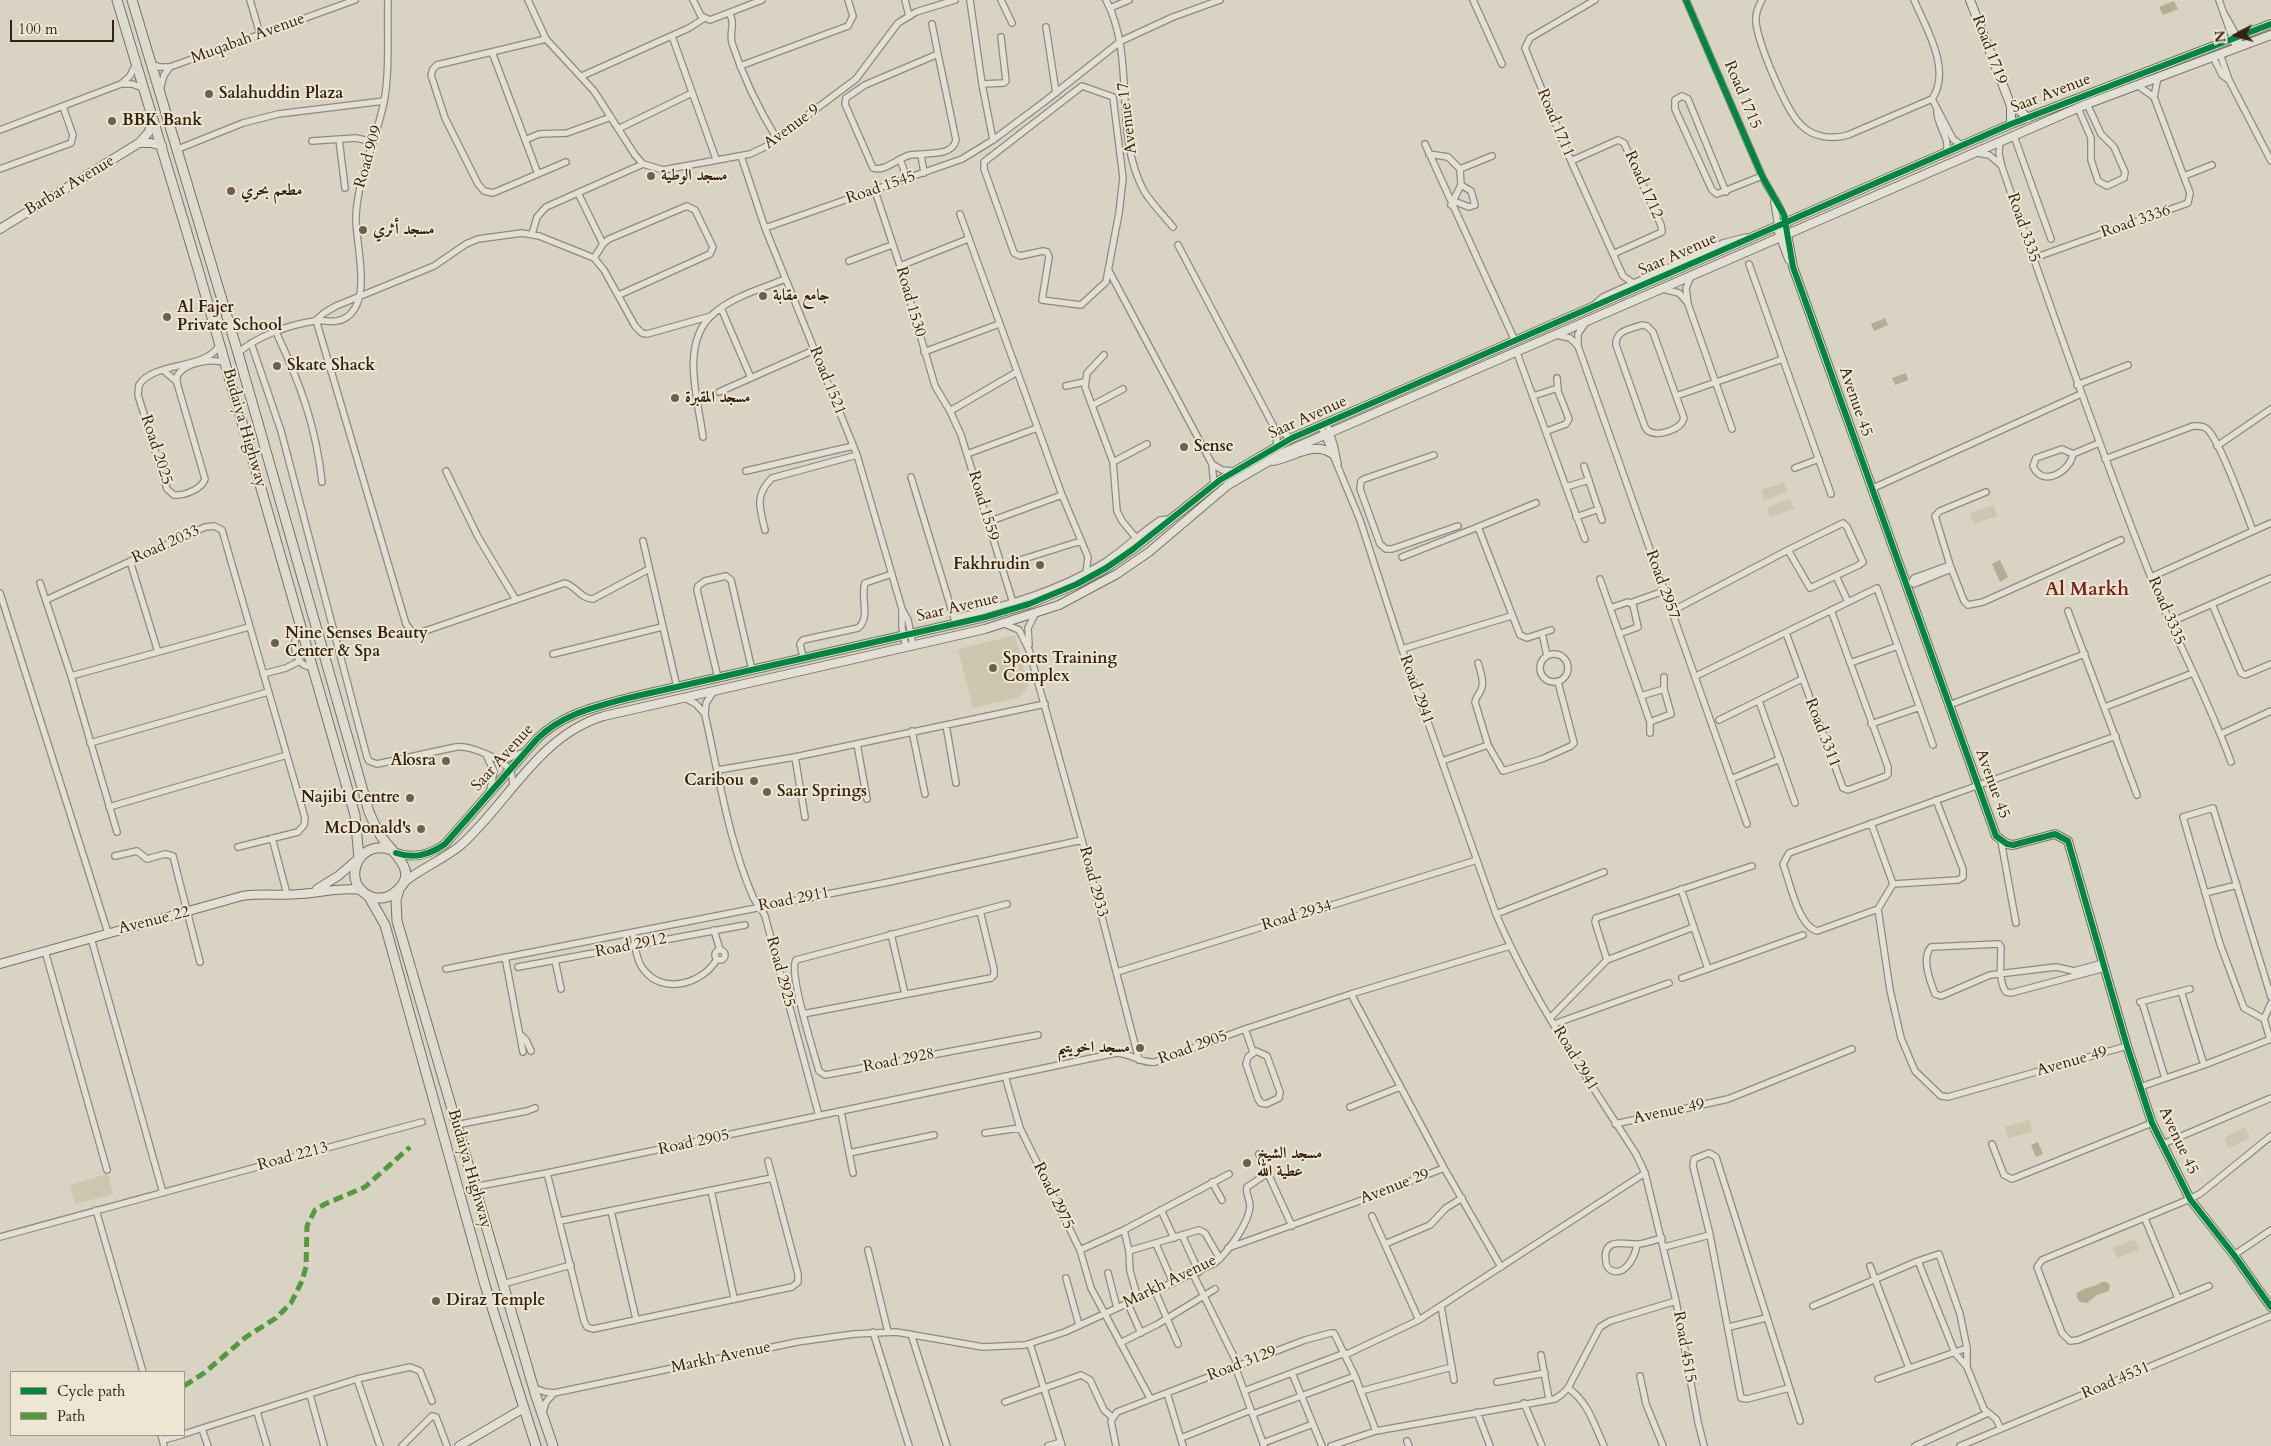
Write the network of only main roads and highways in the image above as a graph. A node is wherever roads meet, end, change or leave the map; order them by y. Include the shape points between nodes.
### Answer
1 (117, 0) edge
2 (132, 0) edge
3 (136, 14) junction
4 (122, 18) junction
5 (394, 851) junction
6 (359, 858) junction
7 (401, 886) junction
8 (365, 893) junction
9 (536, 1446) edge
10 (553, 1446) edge

1 - 4 main road, Budaiya Highway
2 - 3 main road, Budaiya Highway
3 - 4 main road
3 - 5 main road, Budaiya Highway via 238,353 369,812 379,833
4 - 6 main road, Budaiya Highway via 226,363 355,815
5 - 6 main road via 370,849
5 - 7 main road via 404,866
6 - 8 main road via 354,874
7 - 8 main road via 384,898
7 - 10 main road, Budaiya Highway via 396,900 398,921
8 - 9 main road, Budaiya Highway via 385,925 485,1285

